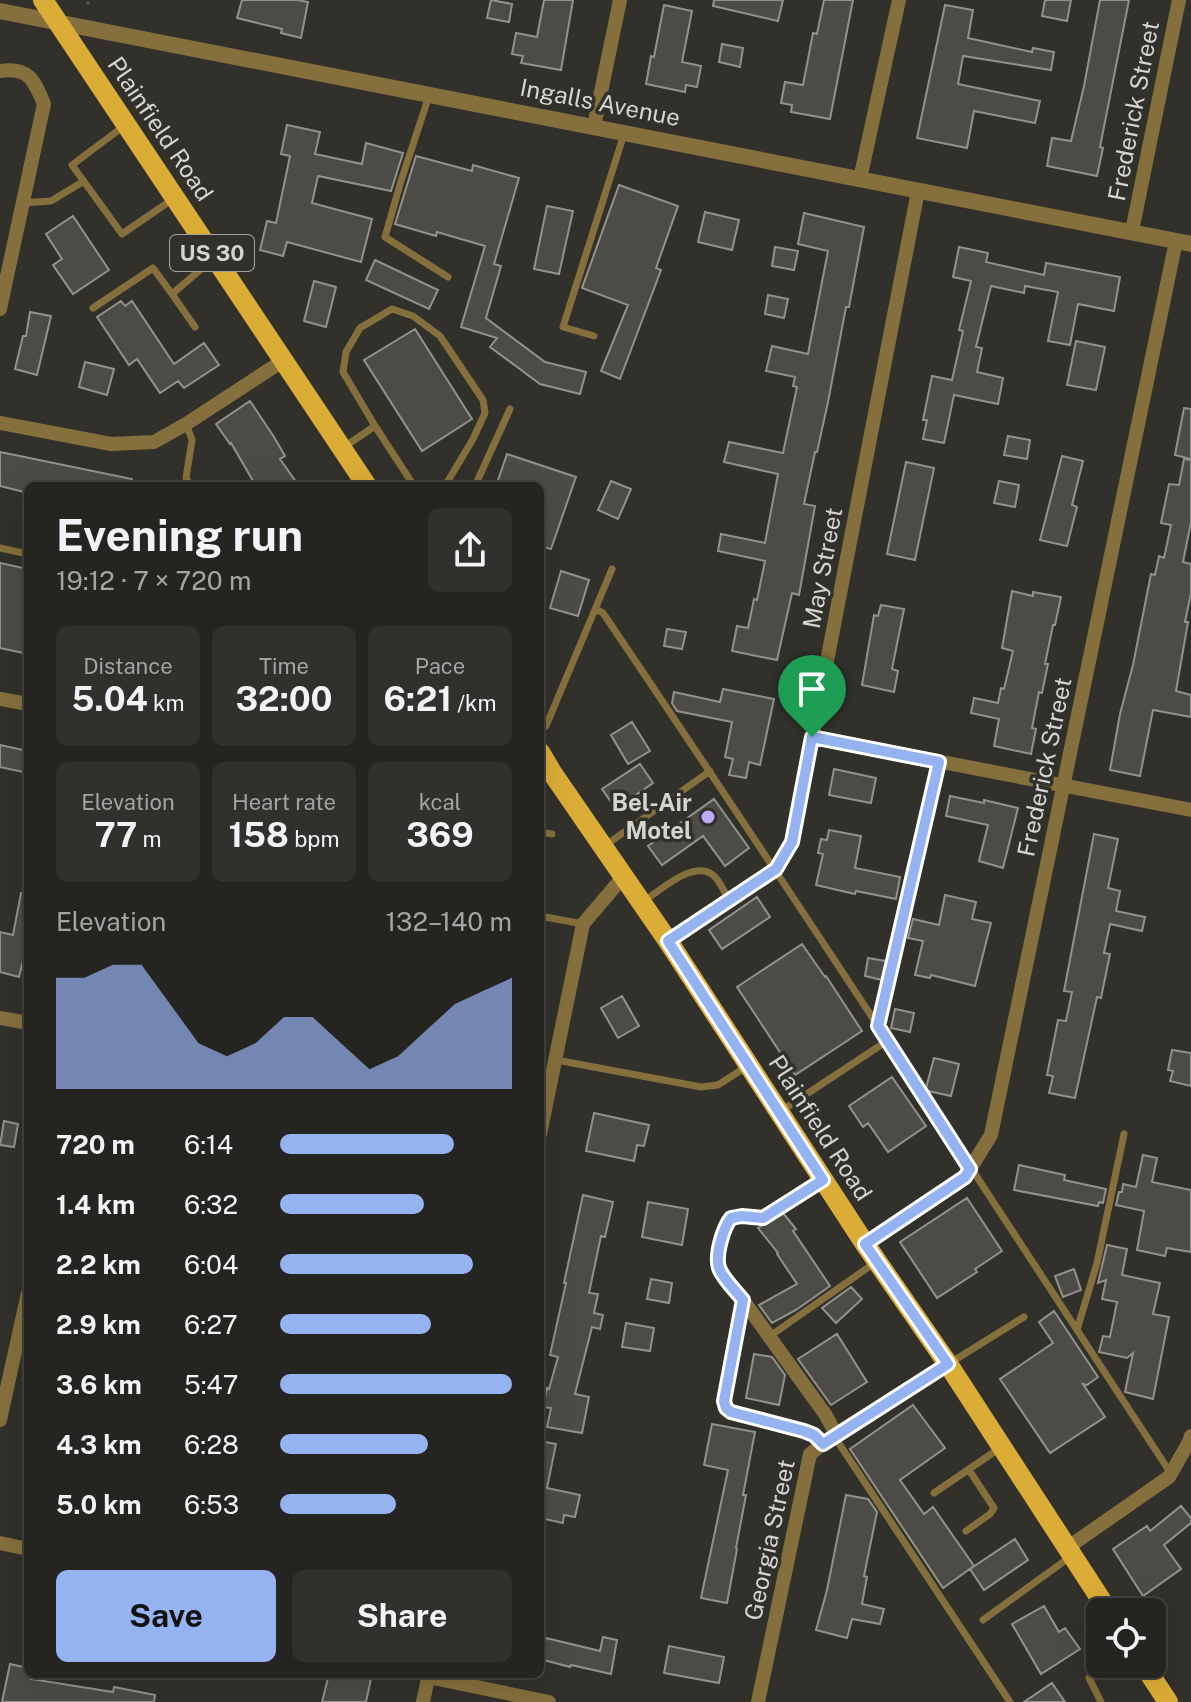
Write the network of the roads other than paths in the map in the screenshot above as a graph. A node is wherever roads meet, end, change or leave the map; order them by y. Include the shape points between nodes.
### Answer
1 (43, 0) edge
2 (620, 0) edge
3 (899, 0) edge
4 (1179, 0) edge
5 (0, 11) edge
6 (57, 21) junction
7 (0, 71) edge
8 (429, 94) junction
9 (126, 125) junction
10 (594, 126) junction
11 (624, 132) junction
12 (860, 179) junction
13 (84, 181) junction
14 (918, 191) junction
15 (175, 198) junction
16 (23, 203) junction
17 (1132, 231) junction
18 (1184, 243) edge
19 (215, 257) junction
20 (448, 277) dead end
21 (172, 294) junction
22 (93, 308) dead end
23 (0, 309) edge
24 (195, 327) dead end
25 (594, 336) dead end
26 (284, 360) junction
27 (510, 409) dead end
28 (0, 423) edge
29 (186, 424) junction
30 (375, 426) junction
31 (342, 448) junction
32 (188, 482) edge
33 (364, 482) edge
34 (411, 482) edge
35 (447, 482) edge
36 (477, 482) edge
37 (0, 548) edge
38 (24, 553) edge
39 (612, 569) dead end
40 (596, 609) junction
41 (0, 699) edge
42 (24, 703) edge
43 (544, 727) edge
44 (812, 737) junction
45 (939, 762) junction
46 (710, 771) junction
47 (546, 776) edge
48 (1063, 787) junction
49 (1191, 809) edge
50 (544, 833) edge
51 (552, 834) dead end
52 (604, 846) junction
53 (776, 869) junction
54 (623, 877) junction
55 (729, 900) junction
56 (642, 903) junction
57 (544, 917) edge
58 (583, 924) junction
59 (668, 941) junction
60 (0, 1018) edge
61 (24, 1022) edge
62 (878, 1026) junction
63 (887, 1041) junction
64 (556, 1060) junction
65 (748, 1065) junction
66 (544, 1112) edge
67 (779, 1112) junction
68 (1124, 1134) dead end
69 (970, 1169) junction
70 (823, 1180) junction
71 (865, 1244) junction
72 (877, 1262) junction
73 (719, 1270) joint
74 (743, 1300) junction
75 (24, 1311) edge
76 (1024, 1317) dead end
77 (1077, 1330) junction
78 (770, 1336) junction
79 (948, 1364) junction
80 (0, 1420) edge
81 (1191, 1436) edge
82 (831, 1438) junction
83 (1002, 1447) junction
84 (969, 1470) junction
85 (1171, 1473) junction
86 (934, 1493) dead end
87 (966, 1531) dead end
88 (0, 1543) edge
89 (24, 1548) edge
90 (1070, 1552) junction
91 (1100, 1598) edge
92 (983, 1620) dead end
93 (429, 1678) edge
94 (438, 1678) edge
95 (1089, 1678) edge
96 (1152, 1678) edge
97 (423, 1702) edge
98 (549, 1702) edge
99 (758, 1702) edge
100 (1010, 1702) edge
101 (1101, 1702) edge
102 (1168, 1702) edge

1 - 6 main road, Plainfield Road / US 30
2 - 10 street
3 - 12 street
4 - 17 street, Frederick Street
5 - 6 street, Ingalls Avenue
6 - 8 street, Ingalls Avenue
6 - 9 main road, Plainfield Road / US 30
7 - 16 street via 14,69 33,80 44,104
8 - 10 street, Ingalls Avenue
8 - 20 lane via 385,237
9 - 13 lane via 72,165
9 - 15 main road, Plainfield Road / US 30
10 - 11 street, Ingalls Avenue
11 - 12 street, Ingalls Avenue
11 - 25 lane via 563,327
12 - 14 street, Ingalls Avenue
13 - 15 lane via 122,234
13 - 16 lane via 51,201
14 - 17 street, Ingalls Avenue
14 - 44 street, May Street
15 - 19 main road, Plainfield Road / US 30
16 - 23 street
17 - 18 street, Ingalls Avenue
18 - 48 street, Frederick Street
19 - 21 lane
19 - 26 main road, Plainfield Road / US 30
21 - 22 lane via 153,268
21 - 24 lane
26 - 29 street
26 - 31 main road, Plainfield Road / US 30
27 - 36 lane
28 - 29 street via 111,444 154,442
29 - 32 lane via 192,440
30 - 31 lane
30 - 34 lane
30 - 35 lane via 343,372 344,362 360,328 392,309 413,316 440,336 483,400 485,413
31 - 33 main road, Plainfield Road / US 30
37 - 38 lane
39 - 40 lane
40 - 43 lane
40 - 46 lane
41 - 42 street
44 - 45 street
44 - 53 street, May Street via 792,842
45 - 48 street
45 - 62 lane
46 - 52 lane
46 - 53 lane
47 - 52 main road, Plainfield Road
48 - 49 street
48 - 69 street, Frederick Street via 991,1135
50 - 51 lane
52 - 54 main road, Plainfield Road
53 - 55 street
53 - 62 lane
54 - 56 main road, Plainfield Road
54 - 58 street
55 - 56 lane via 704,870 690,871
55 - 59 street
56 - 59 main road, Plainfield Road
57 - 58 lane
58 - 64 street
59 - 65 main road, Plainfield Road
60 - 61 street
62 - 63 lane
63 - 67 lane
63 - 69 lane
64 - 65 lane via 701,1087 718,1085
64 - 66 street
65 - 67 main road, Plainfield Road
67 - 70 main road, Plainfield Road
68 - 77 lane
69 - 71 street, Frederick Street
69 - 77 lane
70 - 71 main road, Plainfield Road
70 - 73 lane via 763,1218 731,1218 723,1232
71 - 72 main road, Plainfield Road
72 - 78 lane
72 - 79 main road, Plainfield Road
73 - 74 street
74 - 78 street
74 - 82 lane via 726,1408
75 - 80 street
76 - 79 lane
77 - 85 lane
78 - 82 street via 825,1414
79 - 82 street, Georgia Street
79 - 83 main road, Plainfield Road
81 - 85 street
82 - 99 street, Georgia Street via 810,1454
82 - 100 lane
83 - 84 lane
83 - 90 main road, Plainfield Road
84 - 86 lane
84 - 87 lane via 994,1508
85 - 90 street
88 - 89 street
90 - 91 main road, Plainfield Road
90 - 92 lane
93 - 97 street
94 - 98 street
95 - 101 lane
96 - 102 main road

